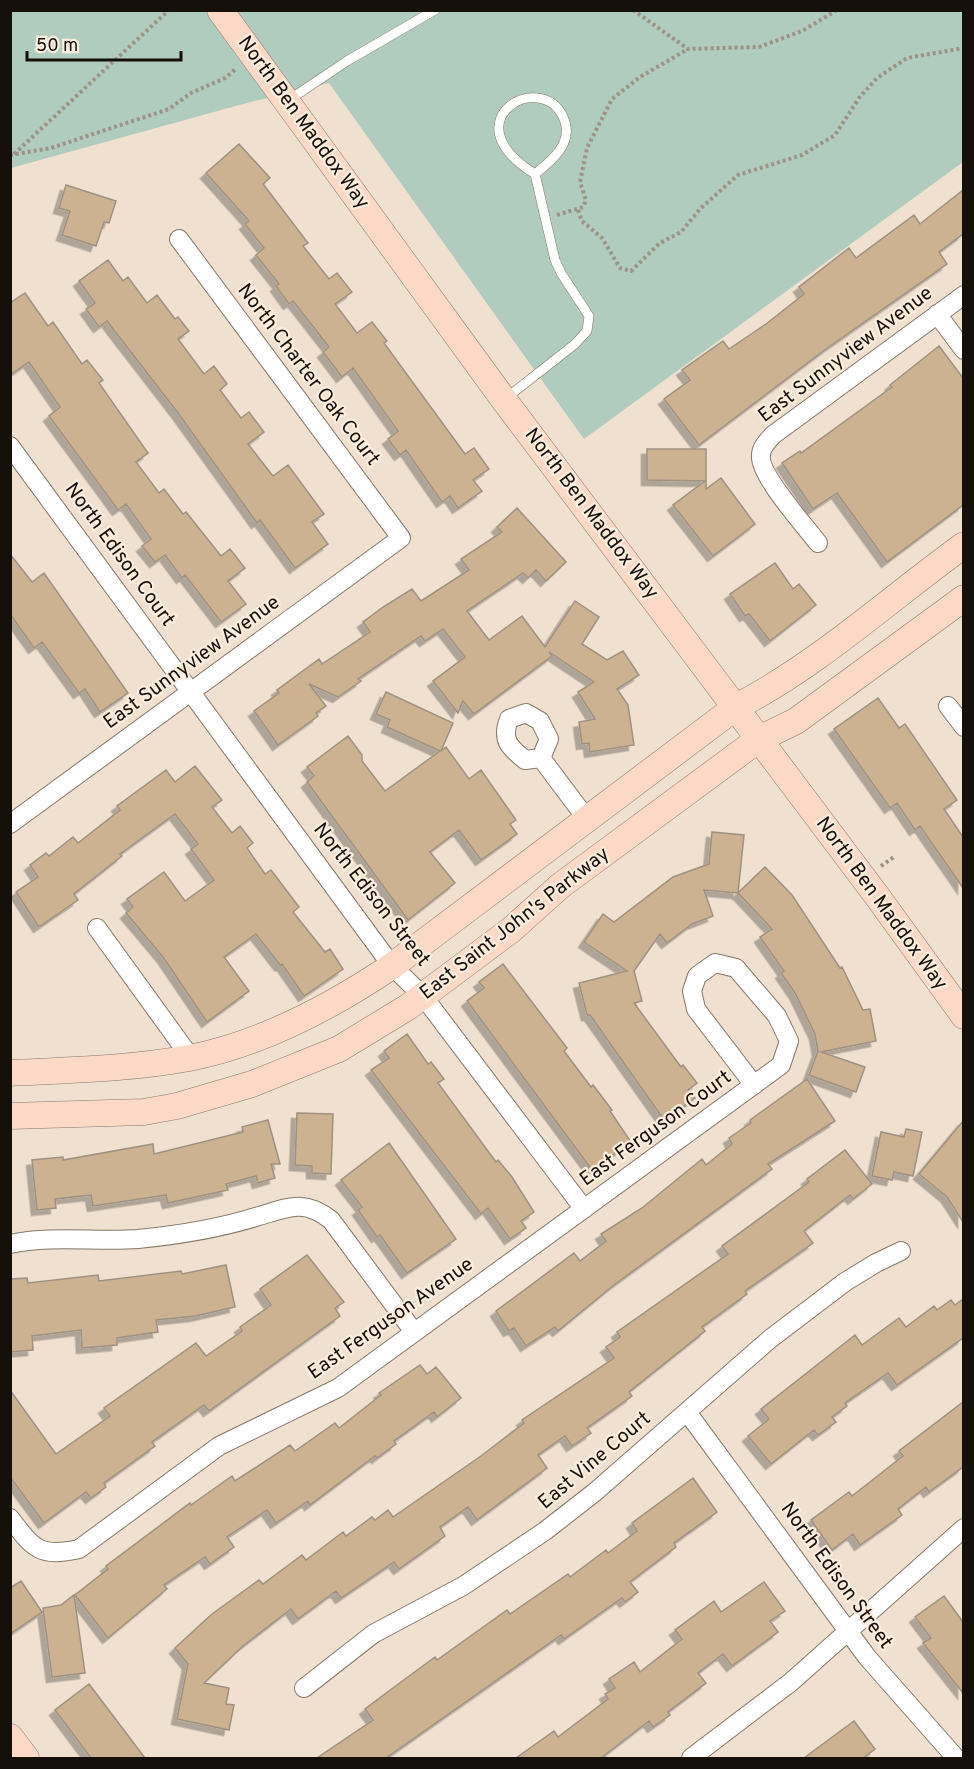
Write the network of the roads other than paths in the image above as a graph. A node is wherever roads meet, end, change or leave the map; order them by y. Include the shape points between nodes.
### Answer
1 (220, 10) edge
2 (435, 10) edge
3 (287, 101) junction
4 (535, 174) junction
5 (179, 239) dead end
6 (963, 294) edge
7 (937, 314) junction
8 (963, 350) edge
9 (504, 400) junction
10 (10, 446) edge
11 (401, 538) joint
12 (818, 543) dead end
13 (963, 545) edge
14 (963, 598) edge
15 (191, 691) junction
16 (948, 706) dead end
17 (736, 707) junction
18 (963, 727) edge
19 (759, 739) junction
20 (541, 758) dead end
21 (586, 818) junction
22 (10, 824) edge
23 (97, 928) dead end
24 (392, 966) junction
25 (423, 996) junction
26 (963, 1016) edge
27 (191, 1058) junction
28 (10, 1073) edge
29 (754, 1085) junction
30 (10, 1116) edge
31 (584, 1209) junction
32 (10, 1244) edge
33 (902, 1251) dead end
34 (414, 1332) junction
35 (687, 1412) junction
36 (10, 1518) edge
37 (963, 1528) edge
38 (848, 1631) junction
39 (304, 1688) dead end
40 (10, 1737) edge
41 (26, 1758) edge
42 (691, 1758) edge
43 (956, 1758) edge

1 - 3 main road, North Ben Maddox Way
2 - 3 lane
3 - 9 main road, North Ben Maddox Way
4 - 4 lane via 505,150 498,136 499,123 504,111 516,102 542,97 554,103 567,128 564,145
4 - 9 lane via 561,273 589,316 587,331
5 - 11 street, North Charter Oak Court
6 - 7 street, East Sunnyview Avenue
7 - 8 street
7 - 12 street, East Sunnyview Avenue via 773,435 760,455 770,479
9 - 17 main road, North Ben Maddox Way
10 - 15 street, North Edison Court
11 - 15 street, East Sunnyview Avenue
13 - 17 main road, East Saint John's Parkway via 852,632 772,688
14 - 19 main road, East Saint John's Parkway via 796,721
15 - 22 street, East Sunnyview Avenue
15 - 24 street, North Edison Street
16 - 18 street
17 - 19 main road, North Ben Maddox Way
17 - 21 main road, East Saint John's Parkway
19 - 25 main road, East Saint John's Parkway via 560,886 511,930
19 - 26 main road, North Ben Maddox Way
20 - 21 street, East Saint John's Parkway
21 - 24 main road, East Saint John's Parkway
23 - 27 street
24 - 25 street, North Edison Street
24 - 27 main road, East Saint John's Parkway via 294,1023
25 - 30 main road, East Saint John's Parkway via 339,1049 243,1087 144,1112
25 - 31 street, North Edison Street
27 - 28 main road, East Saint John's Parkway via 138,1066
29 - 29 street, East Ferguson Court via 781,1065 789,1041 777,1016 736,968 715,963 697,976 692,991 696,1009
29 - 31 street, East Ferguson Court
31 - 34 street, East Ferguson Avenue
32 - 34 street via 137,1239 239,1222 294,1206 315,1208 332,1220
33 - 35 street, East Vine Court via 845,1282
34 - 36 street, East Ferguson Avenue via 338,1388 219,1446 79,1549 52,1554 40,1550 30,1544
35 - 38 street, North Edison Street
35 - 39 street, East Vine Court via 546,1531 463,1586 373,1634
37 - 38 street
38 - 42 street via 791,1682
38 - 43 street, North Edison Street via 889,1684
40 - 41 main road

